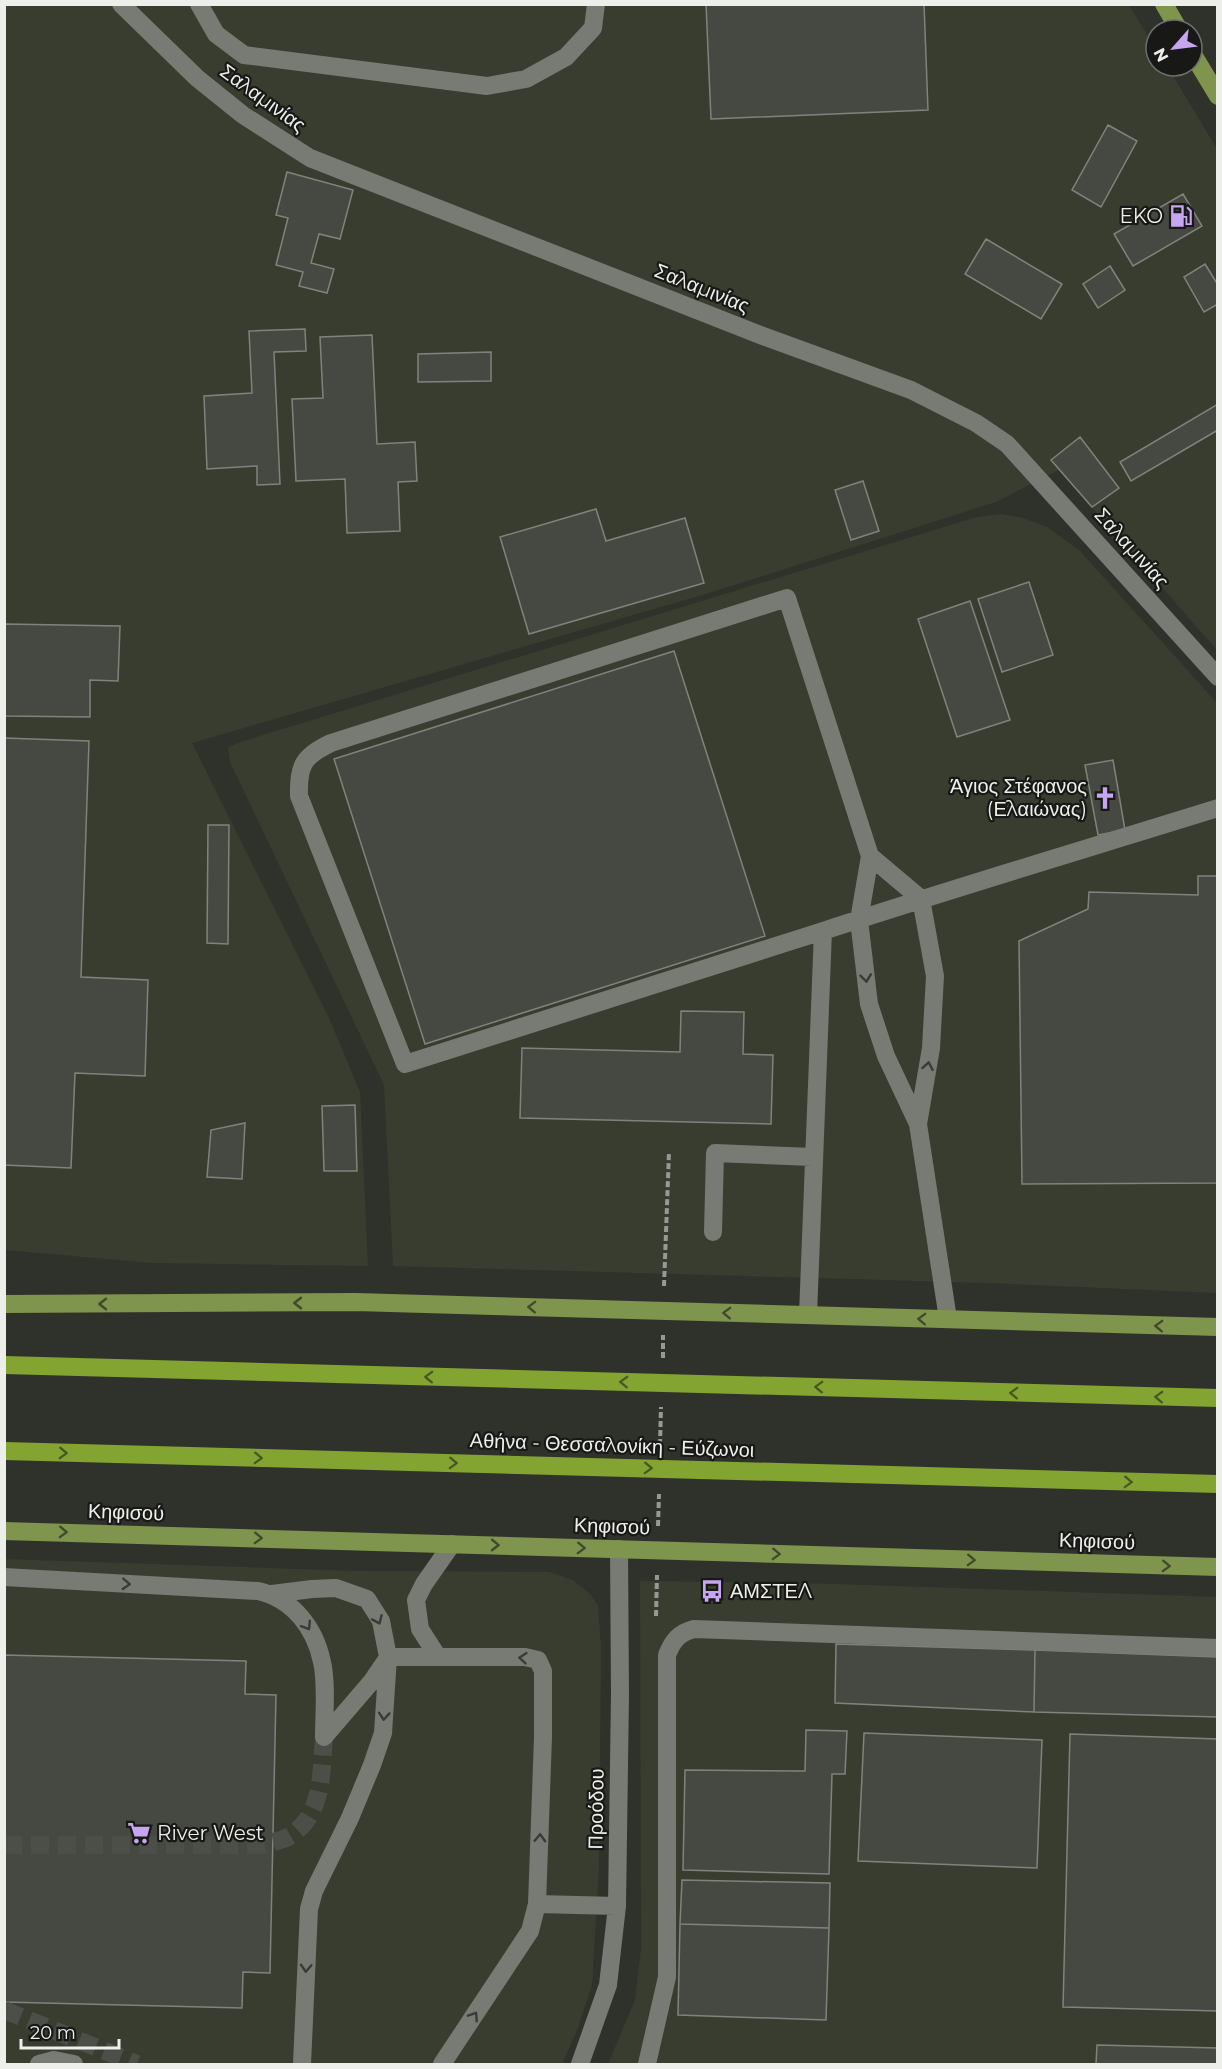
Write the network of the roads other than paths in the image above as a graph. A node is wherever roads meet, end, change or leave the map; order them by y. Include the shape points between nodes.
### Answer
1 (121, 4) edge
2 (199, 4) edge
3 (596, 4) edge
4 (1164, 4) edge
5 (1172, 18) edge
6 (1204, 73) edge
7 (1218, 96) edge
8 (1218, 677) edge
9 (1218, 808) edge
10 (870, 856) junction
11 (921, 899) junction
12 (859, 920) junction
13 (823, 931) junction
14 (918, 1124) junction
15 (813, 1157) junction
16 (713, 1232) dead end
17 (4, 1304) edge
18 (808, 1316) junction
19 (948, 1320) junction
20 (1218, 1327) edge
21 (4, 1365) edge
22 (1218, 1398) edge
23 (4, 1451) edge
24 (1218, 1484) edge
25 (4, 1531) edge
26 (452, 1544) junction
27 (619, 1549) junction
28 (1218, 1567) edge
29 (4, 1577) edge
30 (272, 1594) junction
31 (1218, 1648) edge
32 (438, 1657) junction
33 (388, 1658) junction
34 (537, 1904) junction
35 (617, 1906) junction
36 (39, 2064) edge
37 (74, 2064) edge
38 (302, 2064) edge
39 (442, 2064) edge
40 (580, 2064) edge
41 (647, 2064) edge

1 - 8 street, Σαλαμινίας via 197,78 243,115 310,158 911,390 976,423 1007,444
2 - 3 street via 216,34 244,55 487,86 525,79 566,57 592,28
4 - 5 main road
6 - 7 main road
9 - 11 street
10 - 11 street
10 - 12 street
10 - 13 street via 787,598 331,743 303,762 298,777 299,796 405,1064
11 - 12 street
14 -> 11 street via 931,1048 935,976
12 - 13 street
12 -> 14 street via 869,1004 886,1056
13 - 15 street
14 - 19 street
15 - 16 street via 715,1153
15 - 18 street
18 -> 17 main road via 356,1302
19 -> 18 main road
20 -> 19 main road
22 -> 21 highway
23 -> 24 highway, Αθήνα - Θεσσαλονίκη - Εύζωνοι
25 -> 26 main road, Κηφισού
26 -> 27 main road, Κηφισού
26 - 32 street via 416,1600 420,1629
27 -> 28 main road, Κηφισού
27 - 35 street, Προόδου
29 -> 30 street
30 -> 33 street via 336,1588 367,1599 381,1621
30 -> 33 street via 296,1610 317,1643 323,1664 324,1737
31 - 41 street via 694,1629 676,1637 667,1654 667,1977
32 - 33 street
34 -> 32 street via 543,1671 538,1660 525,1657
33 -> 38 street via 382,1733 372,1765 309,1910
34 - 35 street
39 -> 34 street via 530,1931
35 - 40 street, Προόδου via 608,1985
36 - 37 street via 54,2060

